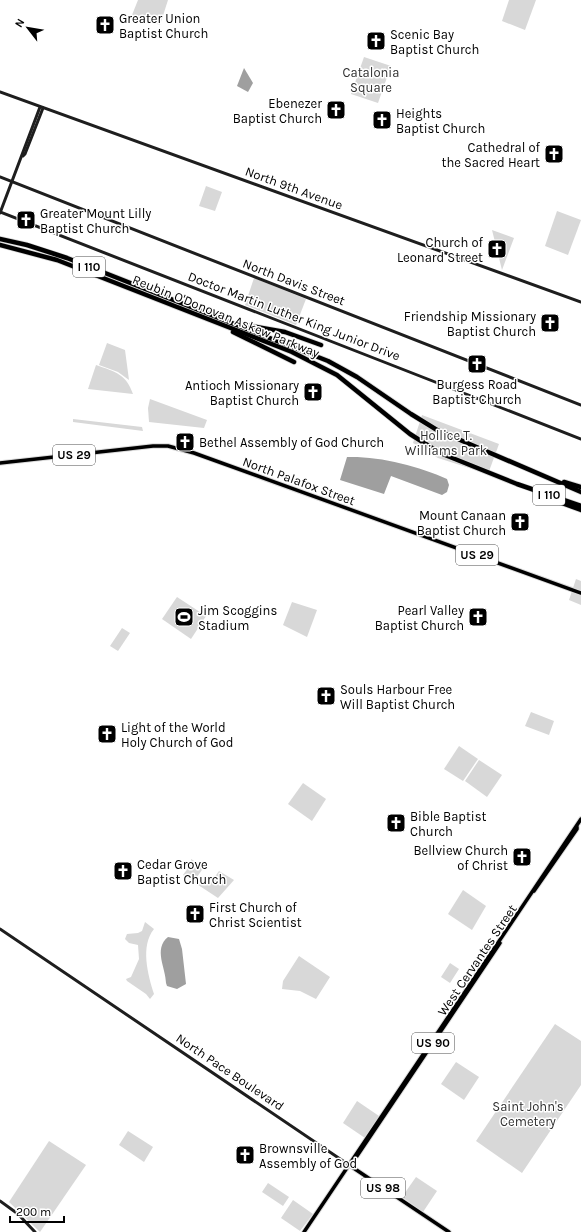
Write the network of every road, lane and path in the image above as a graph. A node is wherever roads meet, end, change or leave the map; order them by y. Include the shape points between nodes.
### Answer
1 (0, 92) edge
2 (42, 107) junction
3 (0, 177) edge
4 (12, 182) junction
5 (0, 212) edge
6 (0, 239) edge
7 (0, 245) edge
8 (581, 302) edge
9 (175, 304) junction
10 (187, 309) junction
11 (204, 318) junction
12 (227, 322) junction
13 (321, 345) dead end
14 (294, 362) dead end
15 (581, 405) edge
16 (581, 439) edge
17 (510, 462) junction
18 (0, 464) edge
19 (517, 484) junction
20 (581, 488) edge
21 (581, 492) edge
22 (581, 506) edge
23 (581, 510) edge
24 (581, 593) edge
25 (581, 819) edge
26 (577, 827) junction
27 (0, 929) edge
28 (487, 958) junction
29 (481, 971) junction
30 (474, 977) junction
31 (468, 991) junction
32 (350, 1163) junction
33 (0, 1200) edge
34 (35, 1232) edge
35 (304, 1232) edge
36 (449, 1232) edge

1 - 2 main road, North 9th Avenue
2 - 4 main road
2 - 8 main road, North 9th Avenue
3 - 4 main road, North Davis Street
4 - 5 main road
4 - 15 main road, North Davis Street
5 - 16 main road, Doctor Martin Luther King Junior Drive
6 - 9 highway, Reubin O'Donovan Askew Parkway / I 110 via 60,255
7 - 9 highway, Reubin O'Donovan Askew Parkway / I 110 via 57,260
9 - 10 highway, Reubin O'Donovan Askew Parkway / I 110
10 - 11 highway, Reubin O'Donovan Askew Parkway / I 110
10 - 12 highway, Reubin O'Donovan Askew Parkway / I 110
11 - 14 highway
11 - 19 highway, Reubin O'Donovan Askew Parkway / I 110 via 324,367 425,445 461,463
12 - 13 highway via 285,332
12 - 17 highway, Reubin O'Donovan Askew Parkway / I 110 via 310,354 357,377 432,428
17 - 20 highway
17 - 21 highway, Reubin O'Donovan Askew Parkway / I 110
18 - 24 main road, North Palafox Street / US 29 via 153,446 173,447
19 - 22 highway, Reubin O'Donovan Askew Parkway / I 110
19 - 23 highway
25 - 26 main road, West Cervantes Street / US 90
26 - 28 main road, West Cervantes Street / US 90
26 - 29 main road, West Cervantes Street / US 90
27 - 32 main road, North Pace Boulevard
28 - 29 main road
28 - 30 main road, West Cervantes Street / US 90
29 - 31 main road, West Cervantes Street / US 90
30 - 31 main road
30 - 32 main road, West Cervantes Street / US 90
31 - 32 main road, West Cervantes Street / US 90
32 - 35 main road, West Cervantes Street / US 90
32 - 36 main road, North Pace Boulevard / US 98
33 - 34 main road

